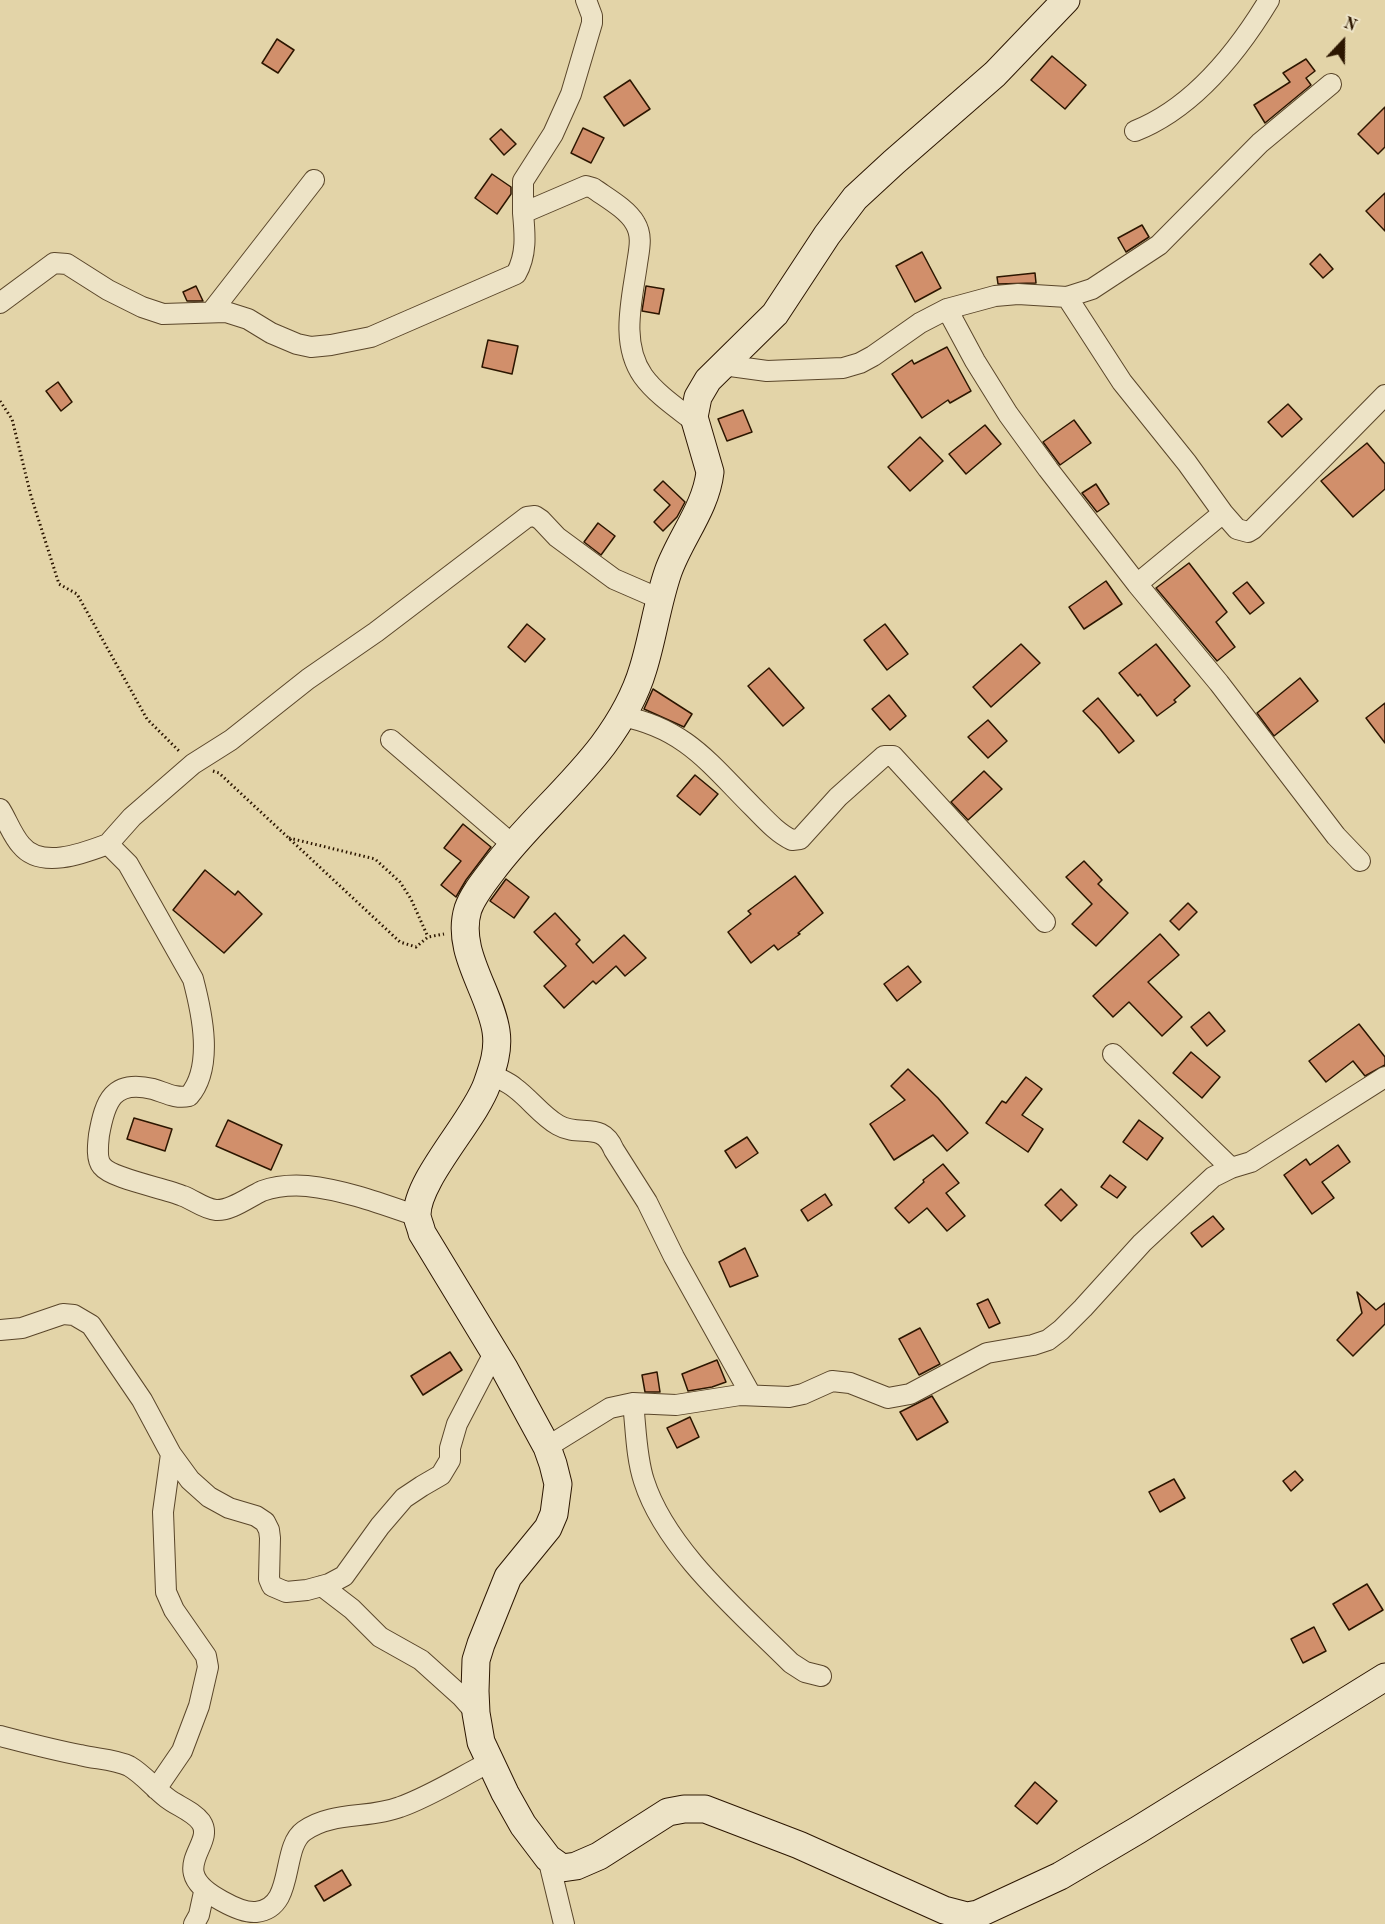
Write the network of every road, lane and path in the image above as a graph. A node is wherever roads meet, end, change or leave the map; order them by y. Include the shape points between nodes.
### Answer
1 (586, 0) edge
2 (1269, 0) edge
3 (1062, 2) edge
4 (1332, 84) dead end
5 (1135, 131) dead end
6 (314, 180) dead end
7 (523, 213) junction
8 (1067, 297) junction
9 (0, 303) edge
10 (947, 309) junction
11 (212, 311) junction
12 (723, 365) junction
13 (1385, 394) edge
14 (0, 401) edge
15 (695, 422) junction
16 (1223, 513) junction
17 (1137, 584) junction
18 (660, 599) junction
19 (621, 716) junction
20 (391, 740) dead end
21 (193, 764) junction
22 (0, 808) edge
23 (288, 837) junction
24 (108, 844) junction
25 (513, 844) junction
26 (1360, 861) dead end
27 (1045, 922) dead end
28 (466, 929) junction
29 (428, 937) junction
30 (1113, 1054) dead end
31 (490, 1074) junction
32 (1385, 1077) edge
33 (1231, 1168) junction
34 (417, 1216) junction
35 (0, 1330) edge
36 (494, 1353) junction
37 (751, 1395) junction
38 (633, 1403) junction
39 (547, 1447) junction
40 (171, 1454) junction
41 (322, 1586) junction
42 (821, 1676) dead end
43 (1385, 1677) edge
44 (476, 1713) junction
45 (0, 1736) edge
46 (490, 1762) junction
47 (156, 1789) junction
48 (548, 1858) junction
49 (204, 1892) junction
50 (956, 1920) edge
51 (194, 1924) edge
52 (564, 1924) edge

1 - 7 street via 592,23 578,71 553,134 523,181
2 - 5 street via 1238,46 1202,85 1163,117
3 - 12 street via 995,74 855,198 775,314
4 - 8 street via 1260,142 1159,245 1092,289
6 - 11 street
7 - 11 street via 525,246 516,274 371,337 311,347 280,337 248,319
7 - 15 street via 586,186 630,216 641,239 629,317 633,354 643,376
8 - 10 street via 995,296
8 - 16 street via 1122,382
9 - 11 street via 60,263 142,307 163,314
10 - 12 street via 873,356 843,368 767,371
10 - 17 street via 1008,414
12 - 15 street via 699,394
13 - 16 street via 1250,532 1237,529
14 - 21 path via 12,419 59,584 77,594 147,719
15 - 18 street via 710,472 709,482 676,552
16 - 17 street
17 - 26 street via 1336,836
18 - 19 street via 643,670
18 - 21 street via 614,579 557,537 542,520 527,517 231,740
19 - 25 street via 603,745
19 - 27 street via 645,720 688,743 792,840 800,839 837,797 884,756 893,756
20 - 25 street
21 - 23 path via 219,773
21 - 24 street via 132,817
22 - 24 street via 21,846 34,855 48,858 84,853
23 - 29 path via 375,859 400,882
23 - 29 path via 400,942 416,947
24 - 34 street via 128,864 193,979 204,1060 189,1096 133,1086 117,1090 108,1100 102,1118 98,1145 102,1167 217,1210 265,1190 308,1186
25 - 28 street via 475,895
28 - 29 path
28 - 31 street via 467,949 491,1009 496,1033 496,1060
30 - 33 street
31 - 34 street via 468,1121 434,1171
31 - 37 street via 514,1087 559,1126 597,1131 611,1142
32 - 33 street via 1251,1162
33 - 37 street via 1213,1177 1158,1228 1076,1316 1048,1340 987,1353 900,1397 883,1397 840,1381 796,1396
34 - 36 street via 422,1233
35 - 40 street via 22,1328 63,1314 74,1315 91,1325 142,1400
36 - 39 street
36 - 41 street via 457,1424 450,1460 441,1475 404,1498 344,1576
37 - 38 street via 676,1405
38 - 39 street via 610,1408
38 - 42 street via 642,1478 678,1545 791,1663
39 - 44 street via 558,1484 554,1514 508,1577 485,1634 476,1660
40 - 41 street via 209,1497 265,1522 271,1551 269,1579 273,1586 286,1592
40 - 47 street via 163,1512 166,1592 206,1656 208,1667 199,1706 182,1750
41 - 44 street via 380,1637 421,1660
43 - 50 street via 1060,1876 999,1906
44 - 46 street via 481,1742
45 - 47 street via 128,1766
46 - 48 street via 523,1825
46 - 49 street via 401,1807 313,1825 301,1833 294,1845 285,1885 266,1909 246,1911
47 - 49 street via 195,1816 204,1829 193,1859 194,1872
48 - 50 street via 562,1868 576,1866 599,1856 668,1812 705,1809 799,1845 944,1910
48 - 52 street
49 - 51 street

